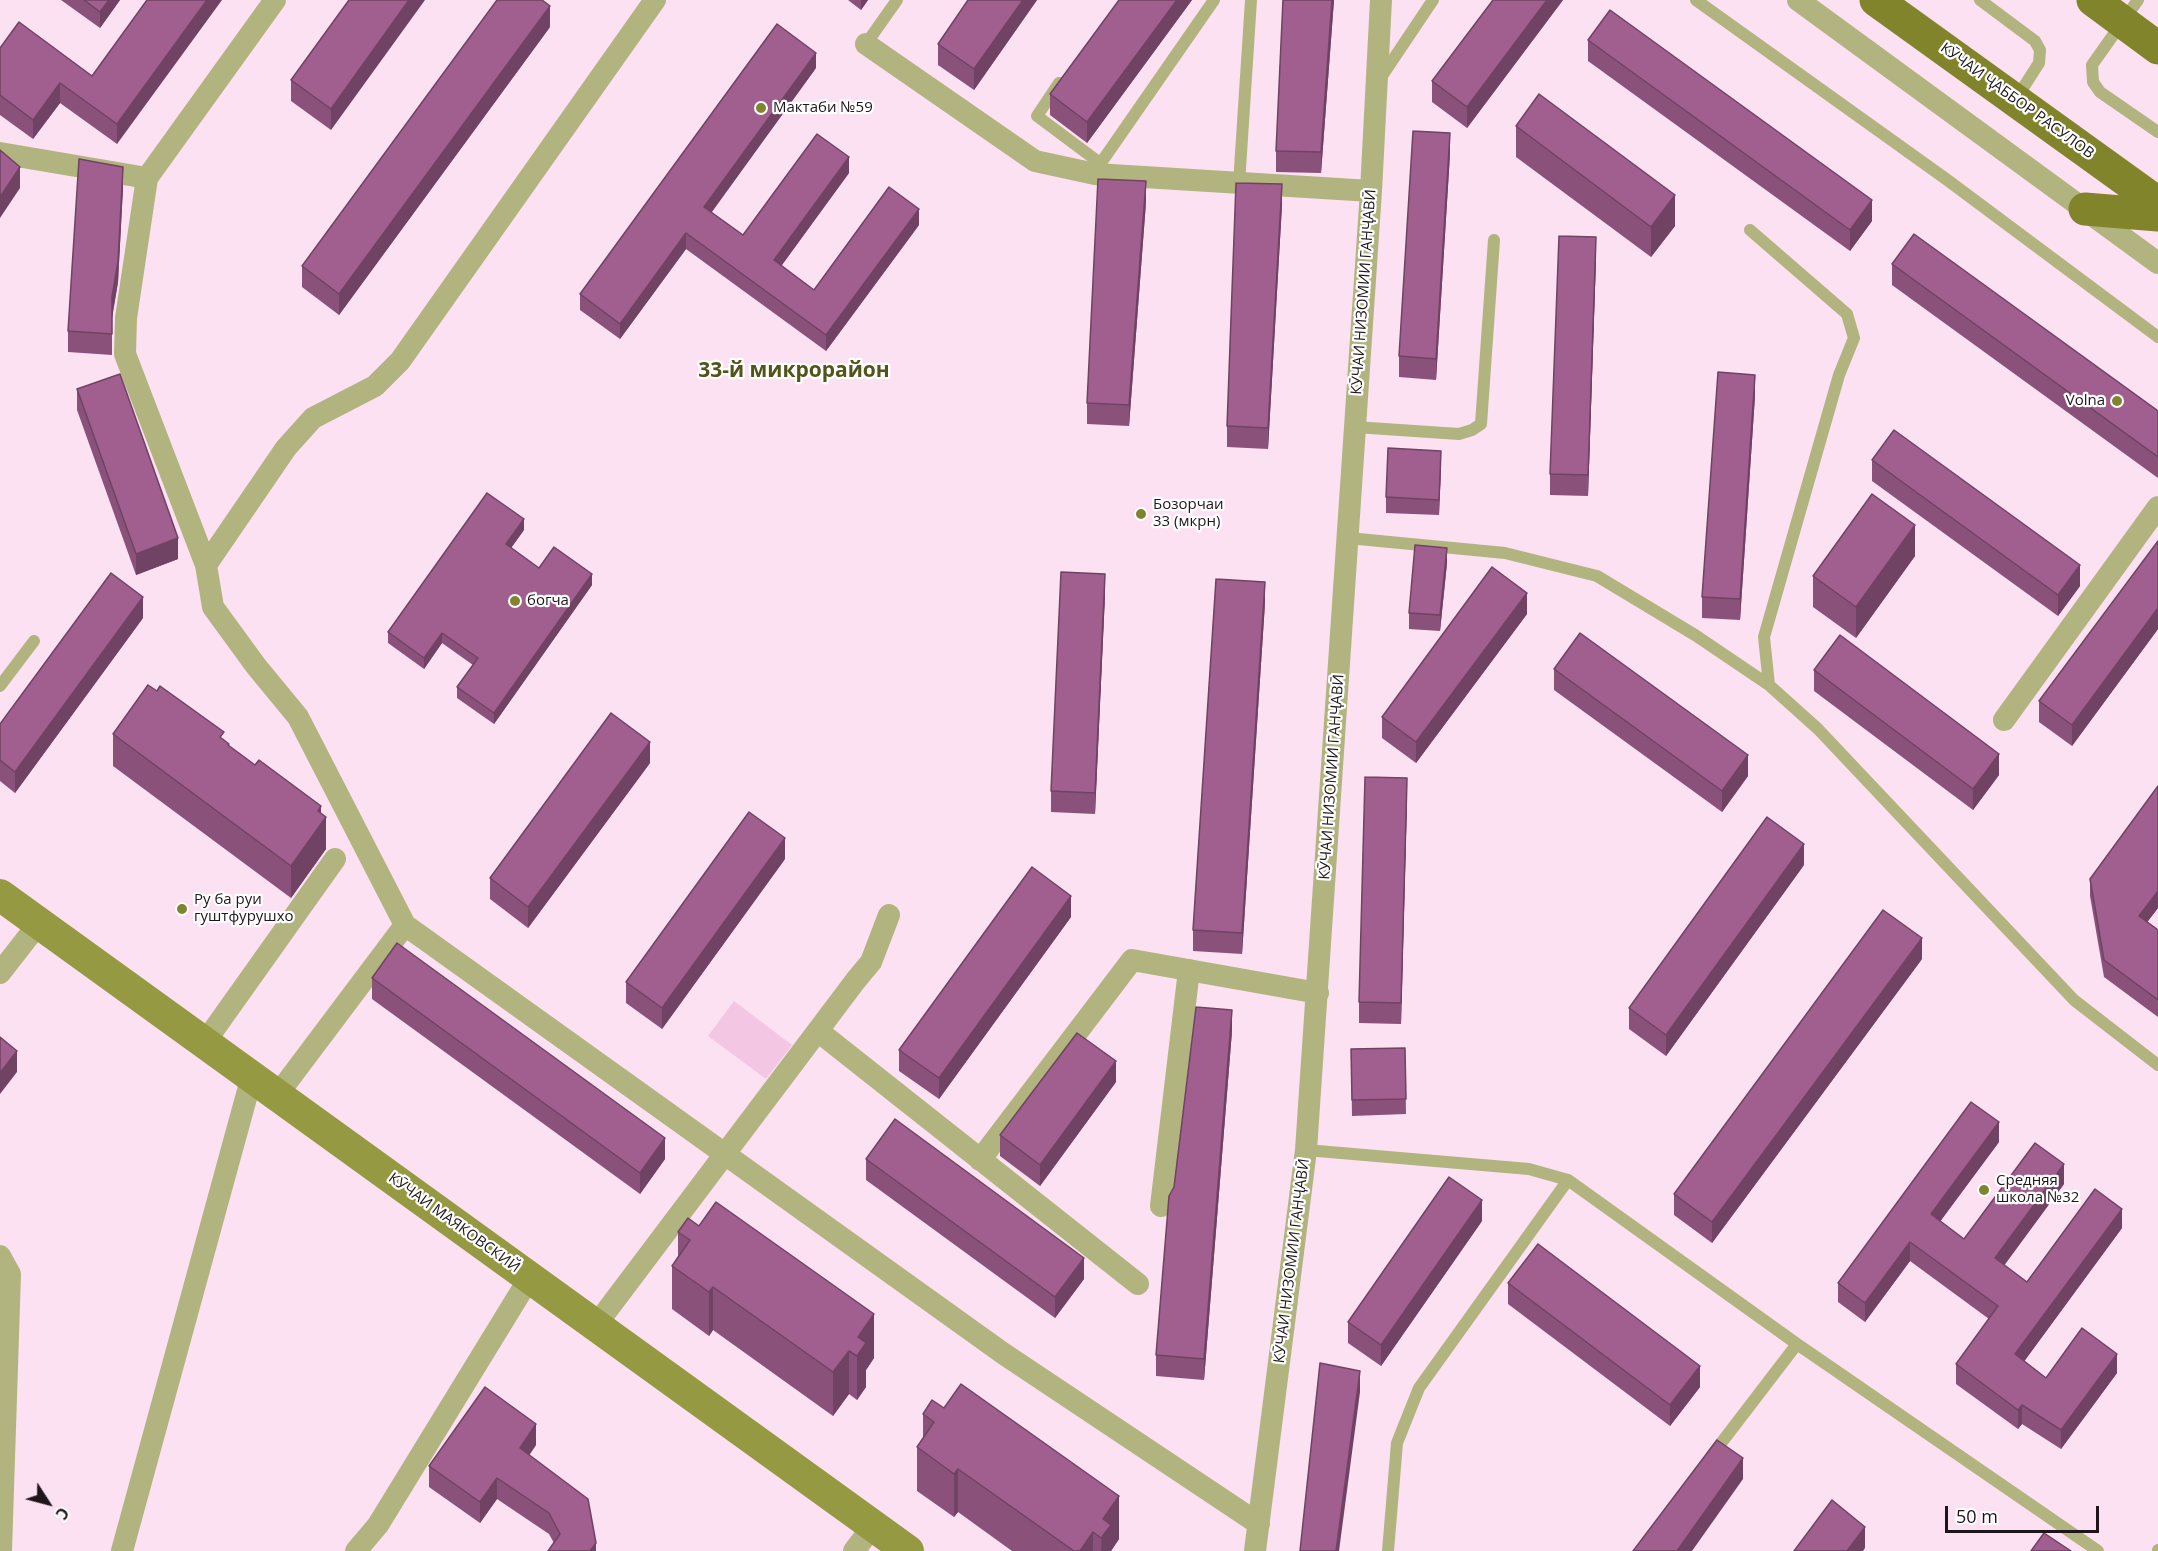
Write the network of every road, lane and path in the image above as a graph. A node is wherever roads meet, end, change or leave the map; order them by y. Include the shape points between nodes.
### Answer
1 (275, 0) edge
2 (655, 0) edge
3 (897, 0) edge
4 (1214, 0) edge
5 (1251, 0) edge
6 (1381, 0) edge
7 (1433, 0) edge
8 (1696, 0) edge
9 (1798, 0) edge
10 (1876, 0) edge
11 (1980, 0) edge
12 (2093, 0) edge
13 (2131, 11) edge
14 (866, 44) joint
15 (2158, 48) edge
16 (1066, 74) edge
17 (1378, 83) junction
18 (2016, 100) junction
19 (2158, 132) edge
20 (0, 153) edge
21 (1097, 168) junction
22 (147, 178) junction
23 (1239, 184) junction
24 (1371, 191) junction
25 (2158, 204) edge
26 (2085, 209) junction
27 (2158, 215) edge
28 (1750, 230) dead end
29 (1494, 240) dead end
30 (2158, 263) edge
31 (2158, 337) edge
32 (1355, 428) junction
33 (2158, 507) edge
34 (1348, 538) junction
35 (206, 565) junction
36 (34, 641) dead end
37 (1769, 685) junction
38 (0, 686) edge
39 (2004, 720) dead end
40 (335, 859) dead end
41 (0, 895) edge
42 (889, 915) dead end
43 (39, 923) junction
44 (405, 925) junction
45 (1189, 970) junction
46 (0, 973) edge
47 (1318, 993) junction
48 (818, 1031) junction
49 (205, 1042) junction
50 (2157, 1063) edge
51 (252, 1076) junction
52 (278, 1094) junction
53 (1306, 1150) junction
54 (725, 1154) junction
55 (980, 1160) junction
56 (1568, 1180) junction
57 (1161, 1206) dead end
58 (0, 1256) edge
59 (530, 1277) junction
60 (1138, 1284) dead end
61 (596, 1325) junction
62 (1797, 1344) junction
63 (1703, 1466) edge
64 (1259, 1524) junction
65 (873, 1526) junction
66 (1, 1551) edge
67 (122, 1551) edge
68 (356, 1551) edge
69 (854, 1551) edge
70 (908, 1551) edge
71 (1255, 1551) edge
72 (1388, 1551) edge
73 (2098, 1551) edge

1 - 22 street
2 - 35 street via 400,361 375,386 313,418 286,448
3 - 14 lane
4 - 21 lane
5 - 23 lane
6 - 17 street, КӮЧАИ НИЗОМИИ ГАНҶАВӢ
7 - 17 lane
8 - 31 lane
9 - 26 street
10 - 18 main road, КӮЧАИ ҶАББОР РАСУЛОВ
11 - 18 lane via 2035,41 2040,50 2039,63
12 - 13 main road
13 - 15 main road
13 - 19 lane via 2092,65 2093,82 2100,92
14 - 21 street via 1035,162
16 - 21 lane via 1037,116
17 - 24 street, КӮЧАИ НИЗОМИИ ГАНҶАВӢ
18 - 25 main road, КӮЧАИ ҶАББОР РАСУЛОВ
20 - 22 street
21 - 23 street
22 - 35 street via 126,318 125,354
23 - 24 street
24 - 32 street, КӮЧАИ НИЗОМИИ ГАНҶАВӢ
26 - 27 main road
26 - 30 street
28 - 37 lane via 1847,314 1854,338 1839,375 1764,638
29 - 32 lane via 1481,424 1459,434
32 - 34 street, КӮЧАИ НИЗОМИИ ГАНҶАВӢ
33 - 39 street
34 - 37 lane via 1505,553 1597,576
34 - 47 street, КӮЧАИ НИЗОМИИ ГАНҶАВӢ
35 - 44 street via 213,607 297,717
36 - 38 lane
37 - 50 lane via 1818,729 2074,1000
40 - 49 street
41 - 43 street, КӮЧАИ МАЯКОВСКИЙ
42 - 48 street via 871,962
43 - 46 street
43 - 49 street, КӮЧАИ МАЯКОВСКИЙ
44 - 52 street
44 - 54 street
45 - 47 street
45 - 55 street via 1132,960
45 - 57 street
47 - 53 street, КӮЧАИ НИЗОМИИ ГАНҶАВӢ
48 - 54 street
48 - 55 street
49 - 51 street, КӮЧАИ МАЯКОВСКИЙ
51 - 52 street, КӮЧАИ МАЯКОВСКИЙ
51 - 67 street
52 - 59 street, КӮЧАИ МАЯКОВСКИЙ
53 - 56 lane via 1529,1169
53 - 64 street, КӮЧАИ НИЗОМИИ ГАНҶАВӢ
54 - 61 street
54 - 64 street via 1004,1354
55 - 60 street
56 - 62 lane
56 - 72 lane via 1419,1388 1397,1443
58 - 66 street via 10,1274
59 - 61 street, КӮЧАИ МАЯКОВСКИЙ
59 - 68 street via 378,1525
61 - 65 street, КӮЧАИ МАЯКОВСКИЙ
62 - 63 lane
62 - 73 lane
64 - 71 street, КӮЧАИ НИЗОМИИ ГАНҶАВӢ
65 - 69 street
65 - 70 street, КӮЧАИ МАЯКОВСКИЙ

